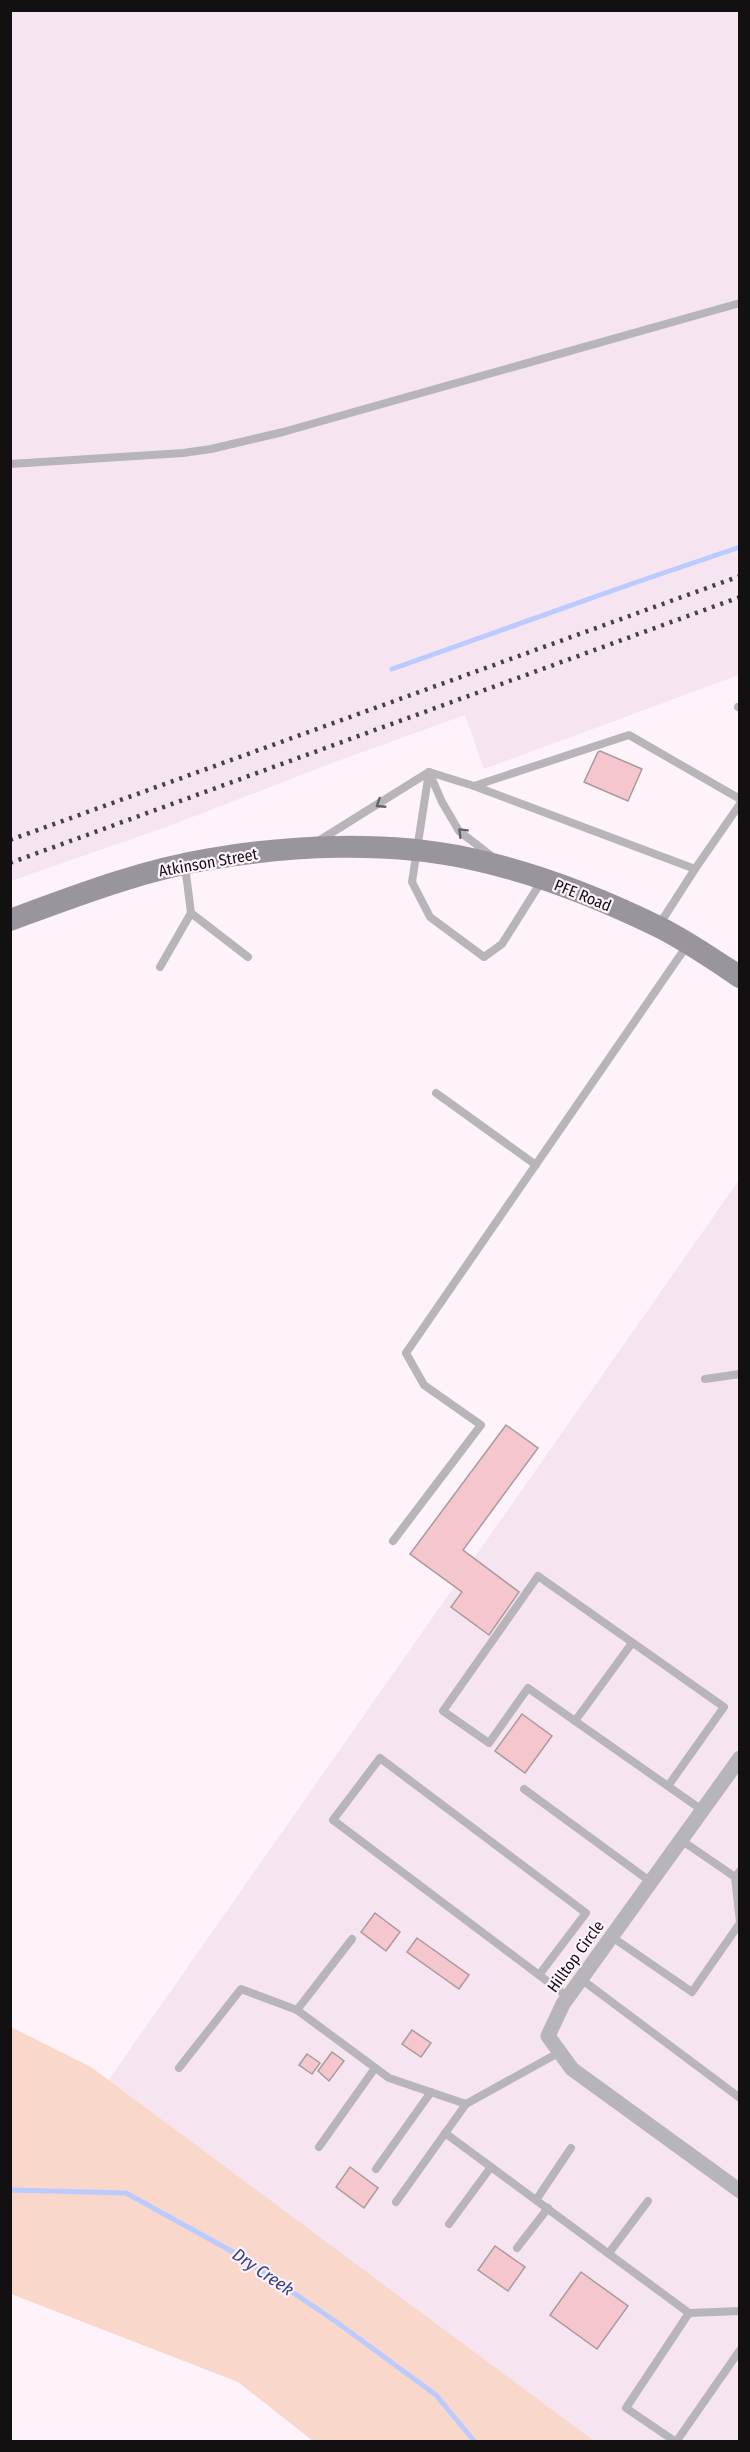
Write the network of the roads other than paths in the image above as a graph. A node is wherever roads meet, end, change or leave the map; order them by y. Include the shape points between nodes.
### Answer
1 (740, 303) edge
2 (10, 464) edge
3 (429, 772) junction
4 (474, 786) junction
5 (740, 799) edge
6 (740, 804) edge
7 (306, 849) junction
8 (415, 851) junction
9 (185, 864) junction
10 (508, 869) junction
11 (695, 869) junction
12 (543, 879) junction
13 (191, 913) junction
14 (10, 920) edge
15 (658, 927) junction
16 (688, 943) junction
17 (248, 957) dead end
18 (160, 967) dead end
19 (740, 977) edge
20 (436, 1093) dead end
21 (536, 1165) junction
22 (740, 1374) edge
23 (705, 1379) dead end
24 (393, 1541) dead end
25 (632, 1643) junction
26 (575, 1721) junction
27 (740, 1758) edge
28 (668, 1786) junction
29 (524, 1789) dead end
30 (702, 1810) junction
31 (681, 1840) junction
32 (737, 1874) edge
33 (651, 1882) junction
34 (740, 1923) edge
35 (612, 1937) junction
36 (352, 1939) dead end
37 (539, 1976) junction
38 (581, 1979) junction
39 (568, 1997) junction
40 (297, 2010) junction
41 (560, 2052) junction
42 (375, 2067) junction
43 (179, 2068) dead end
44 (431, 2092) junction
45 (740, 2098) edge
46 (466, 2104) junction
47 (445, 2133) junction
48 (319, 2146) dead end
49 (570, 2148) dead end
50 (491, 2167) junction
51 (376, 2169) dead end
52 (740, 2191) edge
53 (536, 2200) junction
54 (648, 2201) dead end
55 (396, 2202) dead end
56 (548, 2208) junction
57 (448, 2224) dead end
58 (517, 2248) dead end
59 (609, 2253) junction
60 (740, 2312) edge
61 (689, 2313) junction
62 (740, 2350) edge

1 - 2 lane via 211,449
3 - 4 lane
3 -> 7 lane
3 - 8 lane
10 -> 3 lane via 459,831
4 - 5 lane via 629,735
4 - 11 lane
6 - 11 lane
7 - 8 main road, Atkinson Street
7 - 9 main road, Atkinson Street
8 - 10 main road, PFE Road
8 - 12 lane via 412,882 430,917 484,957 502,944
9 - 13 lane
9 - 14 main road, Atkinson Street
10 - 12 main road, PFE Road
11 - 15 lane
12 - 15 main road, PFE Road
13 - 17 lane
13 - 18 lane
15 - 16 main road, PFE Road
16 - 19 main road, PFE Road
16 - 21 lane
20 - 21 lane
21 - 24 lane via 406,1353 424,1385 481,1425
22 - 23 lane
25 - 26 lane
25 - 26 lane via 538,1576 443,1711 489,1743 528,1688
25 - 28 lane via 724,1707
26 - 28 lane
27 - 30 street, Hilltop Circle
28 - 30 lane
29 - 33 lane
30 - 31 street, Hilltop Circle
31 - 32 lane
31 - 33 street, Hilltop Circle
32 - 34 lane
33 - 35 street, Hilltop Circle
34 - 35 lane via 692,1992
35 - 38 street, Hilltop Circle
36 - 40 lane
37 - 37 lane via 333,1820 380,1758 586,1913
37 - 39 lane
38 - 39 street, Hilltop Circle
38 - 45 lane
39 - 41 street, Hilltop Circle via 548,2036
40 - 42 lane
40 - 43 lane via 241,1989
41 - 46 lane
41 - 52 street, Hilltop Circle via 572,2069
42 - 44 lane via 389,2078
42 - 48 lane
44 - 46 lane
44 - 51 lane
46 - 47 lane
47 - 50 lane
47 - 55 lane
49 - 53 lane
50 - 53 lane
50 - 57 lane
53 - 56 lane
54 - 59 lane
56 - 58 lane
56 - 59 lane
59 - 61 lane
60 - 61 lane
61 - 62 lane via 626,2408 676,2442

